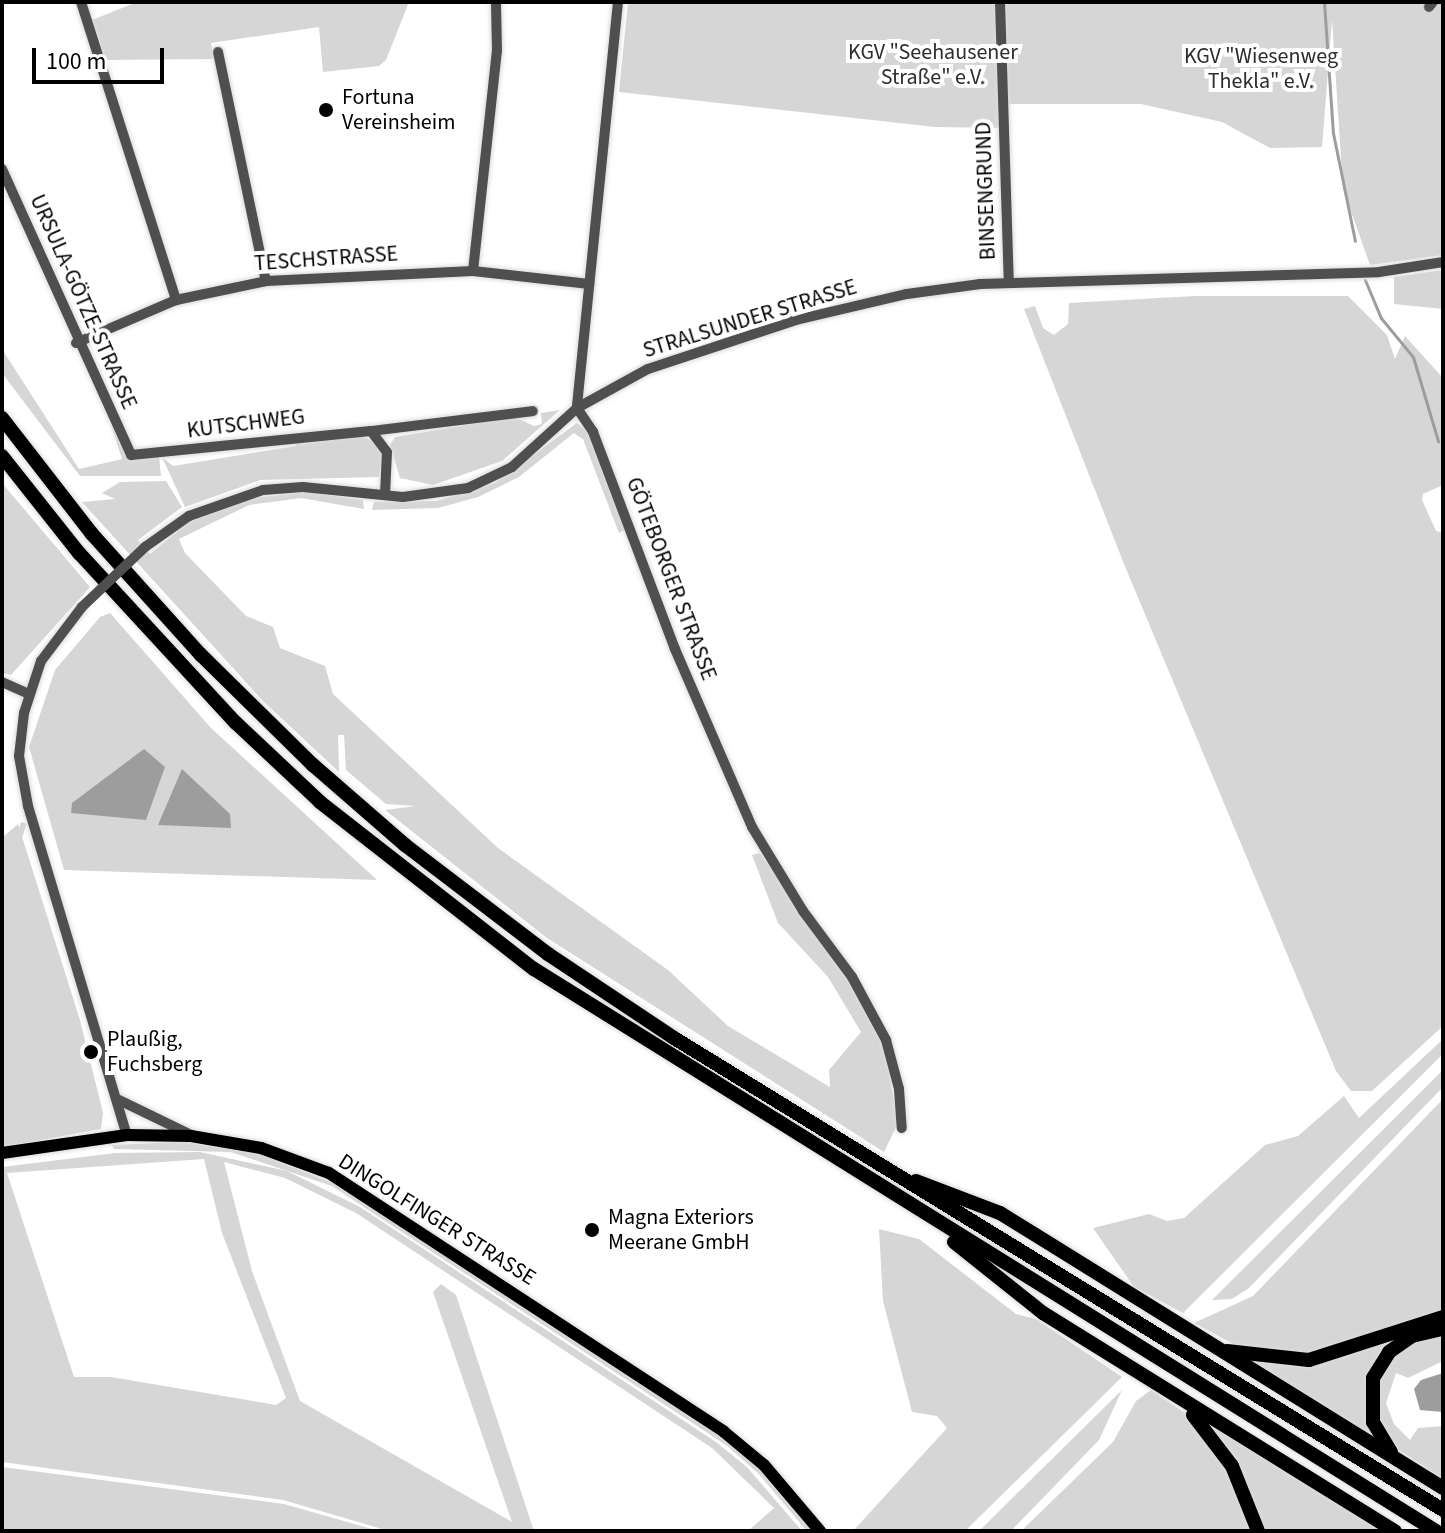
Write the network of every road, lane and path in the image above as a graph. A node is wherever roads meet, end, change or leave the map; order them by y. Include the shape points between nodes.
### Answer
1 (81, 2) edge
2 (496, 2) edge
3 (618, 2) edge
4 (1000, 2) edge
5 (218, 52) dead end
6 (2, 169) edge
7 (1443, 262) edge
8 (473, 271) junction
9 (266, 281) junction
10 (1009, 283) junction
11 (589, 284) junction
12 (176, 300) junction
13 (76, 343) junction
14 (577, 408) junction
15 (533, 411) dead end
16 (2, 418) edge
17 (371, 431) junction
18 (128, 452) joint
19 (2, 456) edge
20 (385, 495) junction
21 (2, 682) edge
22 (29, 694) junction
23 (119, 1100) junction
24 (902, 1128) dead end
25 (127, 1135) junction
26 (191, 1136) junction
27 (2, 1153) edge
28 (890, 1171) junction
29 (927, 1218) junction
30 (1443, 1317) edge
31 (1443, 1329) edge
32 (1212, 1346) junction
33 (1166, 1391) junction
34 (1403, 1464) junction
35 (1443, 1488) edge
36 (1443, 1510) edge
37 (820, 1531) edge
38 (1258, 1531) edge
39 (1395, 1531) edge
40 (1436, 1531) edge

1 - 12 street
2 - 8 street via 497,51
3 - 11 street
4 - 10 street, BINSENGRUND
5 - 9 street
6 - 13 street, URSULA-GÖTZE-STRASSE
7 - 10 street, STRALSUNDER STRASSE via 1379,272
8 - 9 street, TESCHSTRASSE
8 - 11 street, TESCHSTRASSE
9 - 12 street, TESCHSTRASSE
10 - 14 street, STRALSUNDER STRASSE via 931,289 796,320 648,369
11 - 14 street
12 - 13 street, TESCHSTRASSE
13 - 18 street, URSULA-GÖTZE-STRASSE
14 - 20 street, STRALSUNDER STRASSE via 532,454 493,478 442,494
14 - 24 street, GÖTEBORGER STRASSE via 593,432 675,649 752,827 882,1029 899,1089
15 - 17 street, KUTSCHWEG
16 - 28 highway via 92,534 201,655 313,765 405,845 631,1010
17 - 18 street, KUTSCHWEG via 138,457
17 - 20 street via 387,452
19 - 29 highway via 179,665 320,802 534,969
20 - 22 street, STRALSUNDER STRASSE, bridge via 303,487 263,490 189,516 145,547 82,607 41,661
21 - 22 street
22 - 23 street via 21,730 22,782
23 - 25 street
23 - 26 street
25 - 26 main road, DINGOLFINGER STRASSE
25 - 27 main road, DINGOLFINGER STRASSE
26 - 37 main road, DINGOLFINGER STRASSE via 295,1159 369,1196 723,1431 764,1465
28 - 32 highway via 1000,1213
28 - 36 highway
29 - 33 highway via 1007,1288
29 - 40 highway
30 - 32 highway via 1309,1360 1256,1357
31 - 34 highway via 1401,1344 1373,1378 1373,1422
32 - 34 highway
33 - 38 highway via 1205,1425 1232,1466
33 - 39 highway
34 - 35 highway

